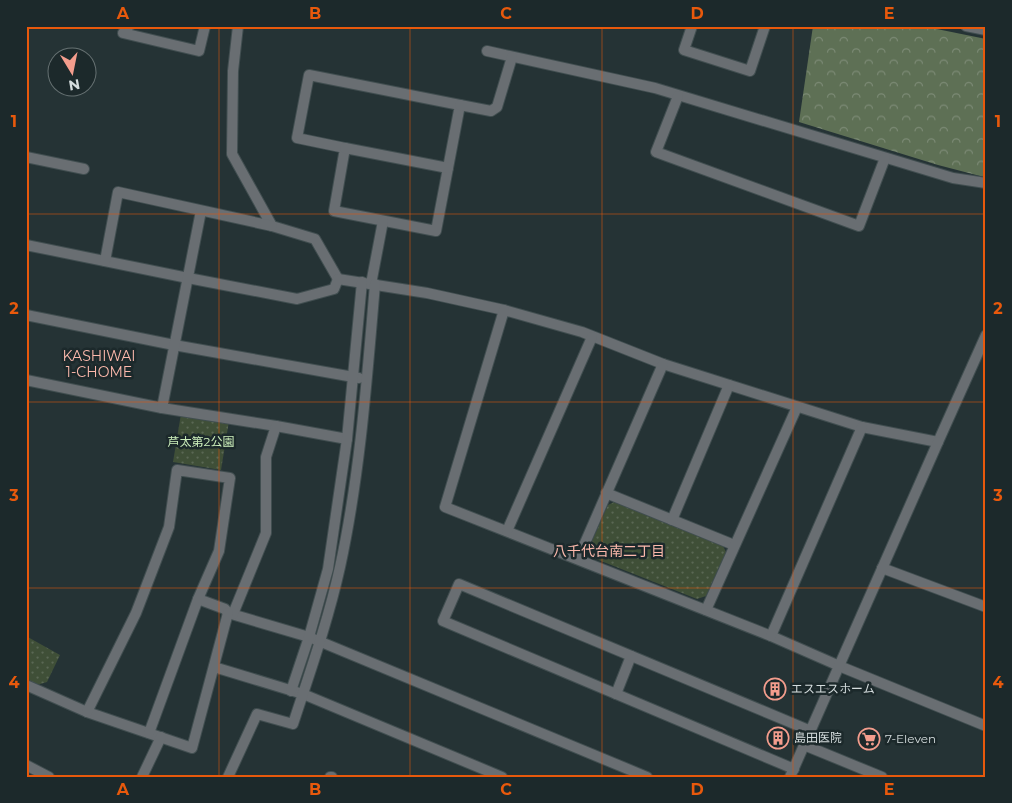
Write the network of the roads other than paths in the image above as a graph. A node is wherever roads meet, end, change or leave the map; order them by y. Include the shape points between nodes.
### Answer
1 (129, 26) edge
2 (205, 26) edge
3 (238, 26) edge
4 (692, 26) edge
5 (765, 26) edge
6 (966, 26) edge
7 (986, 30) edge
8 (487, 51) dead end
9 (512, 57) junction
10 (678, 96) junction
11 (460, 105) junction
12 (345, 148) junction
13 (26, 158) edge
14 (885, 158) junction
15 (448, 168) junction
16 (84, 170) dead end
17 (986, 183) edge
18 (201, 211) junction
19 (383, 221) junction
20 (272, 226) junction
21 (26, 245) edge
22 (105, 261) junction
23 (188, 278) junction
24 (338, 279) junction
25 (369, 283) junction
26 (504, 310) junction
27 (26, 315) edge
28 (986, 335) edge
29 (592, 337) junction
30 (174, 345) junction
31 (663, 364) junction
32 (354, 378) junction
33 (366, 379) junction
34 (26, 380) edge
35 (729, 386) junction
36 (797, 407) junction
37 (162, 408) junction
38 (276, 426) junction
39 (862, 427) junction
40 (347, 439) junction
41 (938, 442) junction
42 (606, 493) junction
43 (672, 520) junction
44 (507, 531) junction
45 (734, 545) junction
46 (578, 559) junction
47 (882, 568) junction
48 (198, 599) junction
49 (986, 607) edge
50 (706, 610) junction
51 (230, 614) junction
52 (771, 636) junction
53 (309, 637) junction
54 (319, 642) junction
55 (631, 656) junction
56 (838, 666) junction
57 (214, 667) junction
58 (26, 685) edge
59 (292, 691) junction
60 (303, 694) junction
61 (616, 694) junction
62 (87, 712) junction
63 (986, 726) edge
64 (811, 731) junction
65 (149, 733) junction
66 (161, 737) junction
67 (804, 745) junction
68 (26, 765) edge
69 (624, 772) edge
70 (792, 773) edge
71 (48, 777) edge
72 (142, 777) edge
73 (228, 777) edge
74 (502, 777) edge
75 (647, 777) edge
76 (882, 777) edge

1 - 2 street via 123,33 199,51
3 - 20 street via 233,71 232,154
4 - 5 street via 684,50 750,71
6 - 7 street
8 - 9 street
9 - 10 street
9 - 11 street via 497,107 491,111
10 - 14 street
10 - 14 street via 656,152 859,226
11 - 12 street via 309,75 297,138
11 - 15 street
12 - 15 street
12 - 19 street via 334,211
13 - 16 street
14 - 17 street via 953,178
15 - 19 street via 436,231
18 - 20 street
18 - 22 street via 118,192
18 - 23 street
19 - 25 street
20 - 24 street via 315,239
21 - 22 street
22 - 23 street
23 - 24 street via 297,299 334,289
23 - 30 street
24 - 25 street
25 - 26 street
25 - 32 street
25 - 33 street
26 - 29 street
26 - 44 street via 445,507
27 - 30 street
28 - 41 street
29 - 31 street
29 - 44 street
30 - 32 street
30 - 37 street
31 - 35 street
31 - 42 street
32 - 33 street
32 - 40 street
33 - 54 street via 357,467 340,568
34 - 37 street
35 - 36 street
35 - 43 street
36 - 39 street
36 - 45 street
37 - 38 street
38 - 40 street
38 - 51 street via 266,457 266,533
39 - 41 street
39 - 52 street
40 - 53 street via 328,568
41 - 47 street
42 - 43 street
42 - 46 street
43 - 45 street
44 - 46 street
45 - 50 street
46 - 50 street
47 - 49 street
47 - 56 street
48 - 51 street
48 - 62 street via 219,551 230,478 177,470 169,527 136,613
48 - 65 street
50 - 52 street
51 - 53 street
51 - 57 street
52 - 56 street
53 - 54 street
53 - 59 street
54 - 60 street
54 - 69 street
55 - 61 street
55 - 61 street via 459,584 443,621
55 - 64 street
56 - 63 street
56 - 64 street
57 - 59 street
57 - 66 street via 192,748
58 - 62 street
59 - 60 street
60 - 73 street via 293,724 257,714
60 - 74 street
61 - 70 street
62 - 65 street
64 - 67 street
65 - 66 street
66 - 72 street
67 - 70 street
67 - 76 street
68 - 71 street
69 - 75 street

